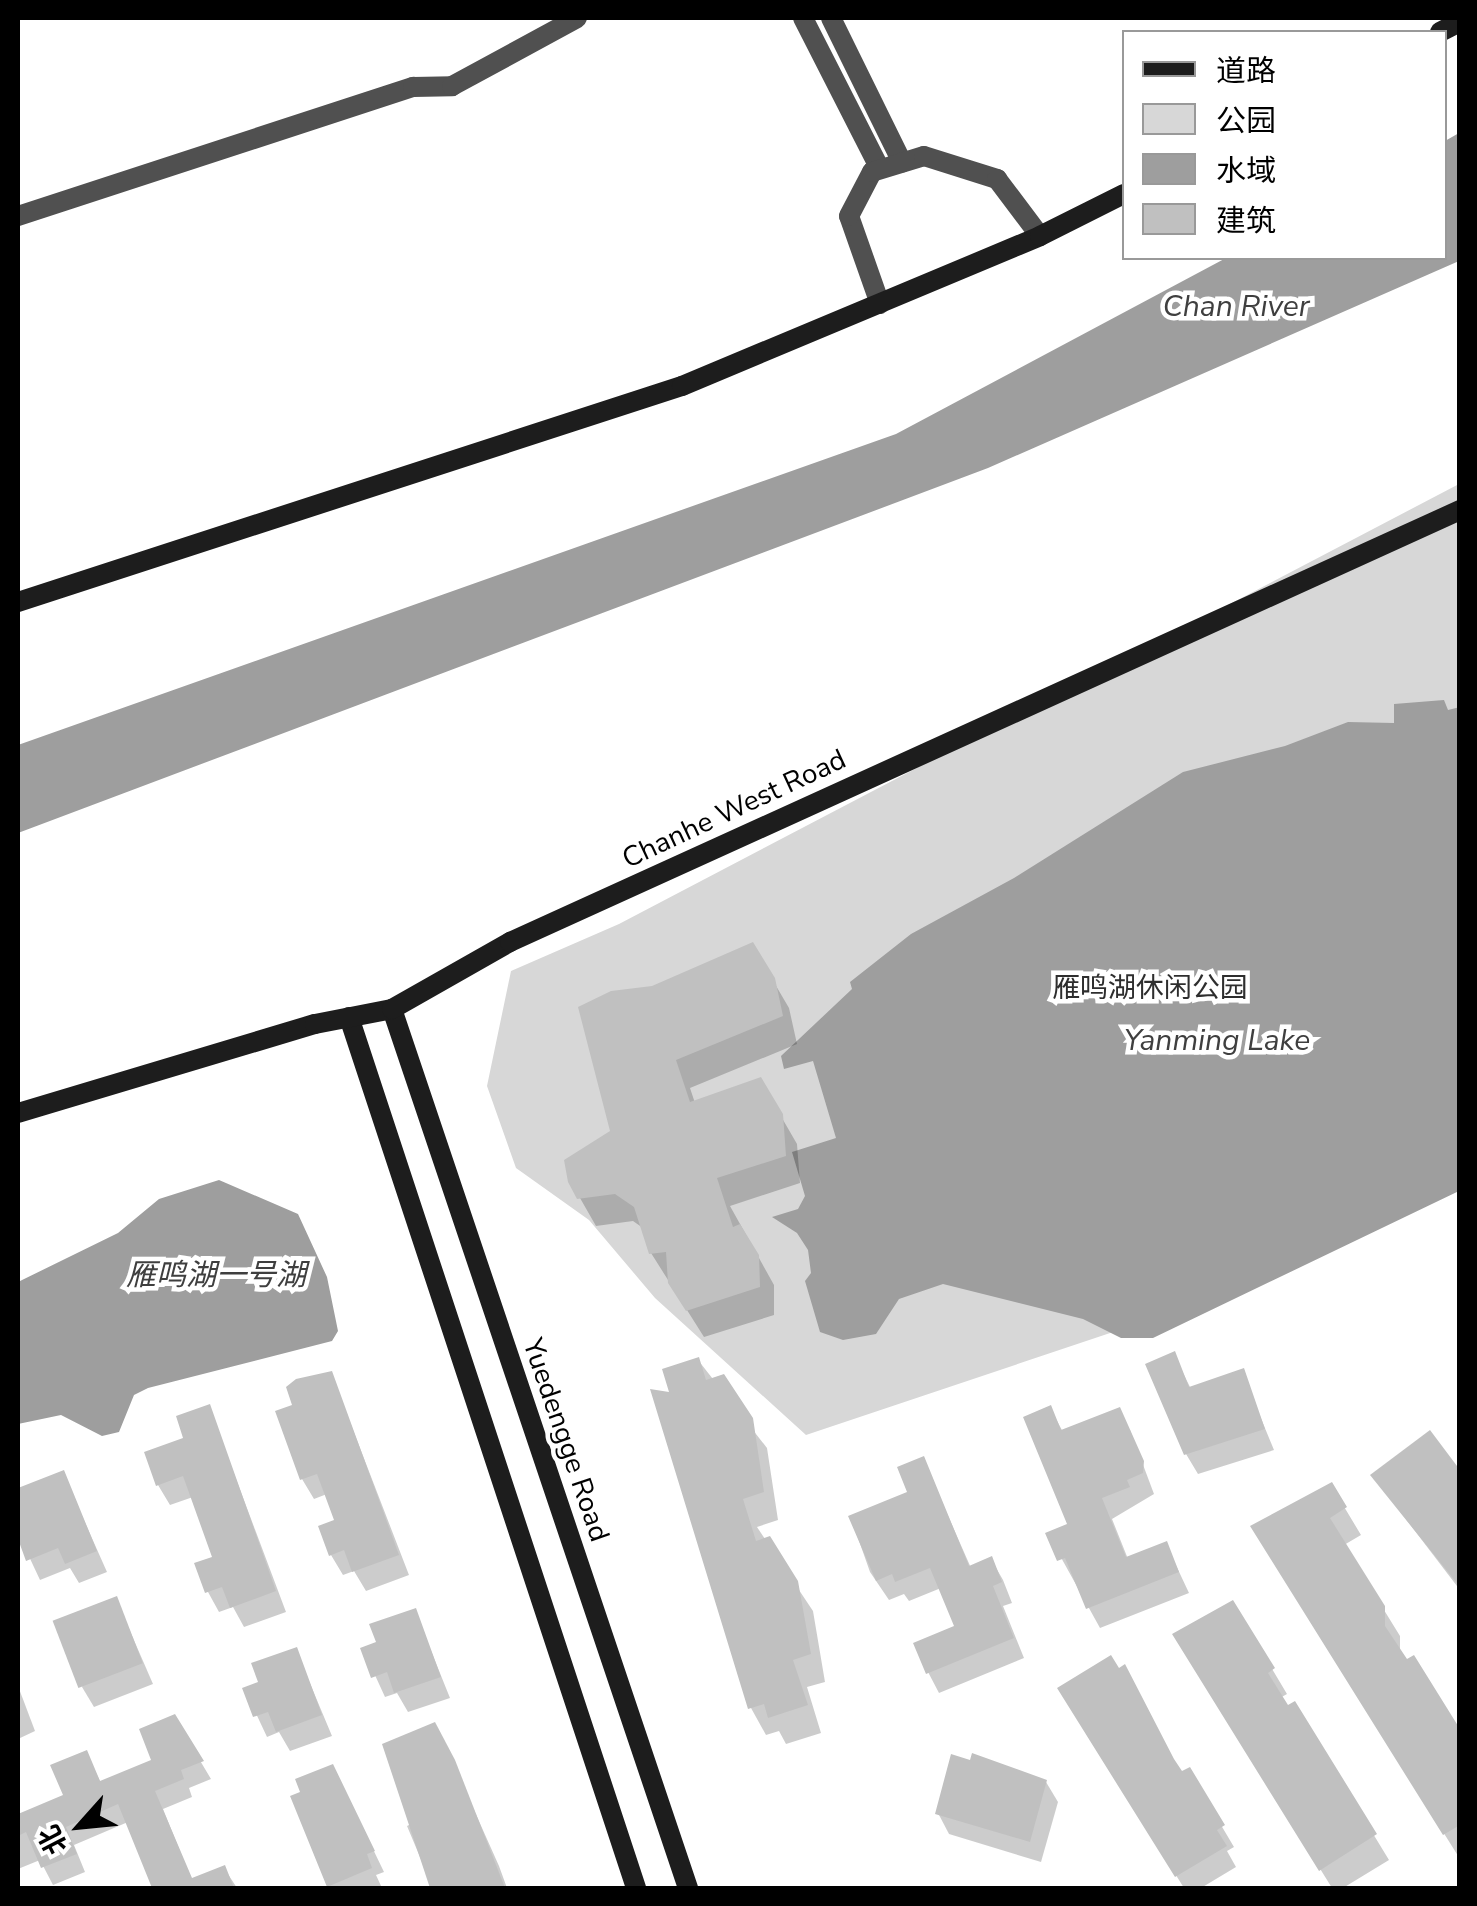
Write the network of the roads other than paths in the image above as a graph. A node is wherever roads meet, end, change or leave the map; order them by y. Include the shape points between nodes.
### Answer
1 (577, 18) edge
2 (803, 18) edge
3 (831, 18) edge
4 (902, 162) junction
5 (880, 169) junction
6 (1122, 195) edge
7 (18, 216) edge
8 (1040, 236) junction
9 (880, 304) junction
10 (1460, 510) edge
11 (18, 602) edge
12 (392, 1009) junction
13 (349, 1017) junction
14 (18, 1114) edge
15 (636, 1888) edge
16 (688, 1888) edge

1 - 7 street via 452,86 413,87
2 - 5 street
3 - 4 street
4 - 5 street
4 - 8 street via 924,156 997,179
5 - 9 street via 872,172 850,216
6 - 8 street
8 - 9 street
9 - 11 street via 682,386
10 - 12 street, Chanhe West Road via 528,934
12 - 13 street, Chanhe West Road
12 - 16 street, Yuedengge Road
13 - 14 street, Chanhe West Road
13 - 15 street

